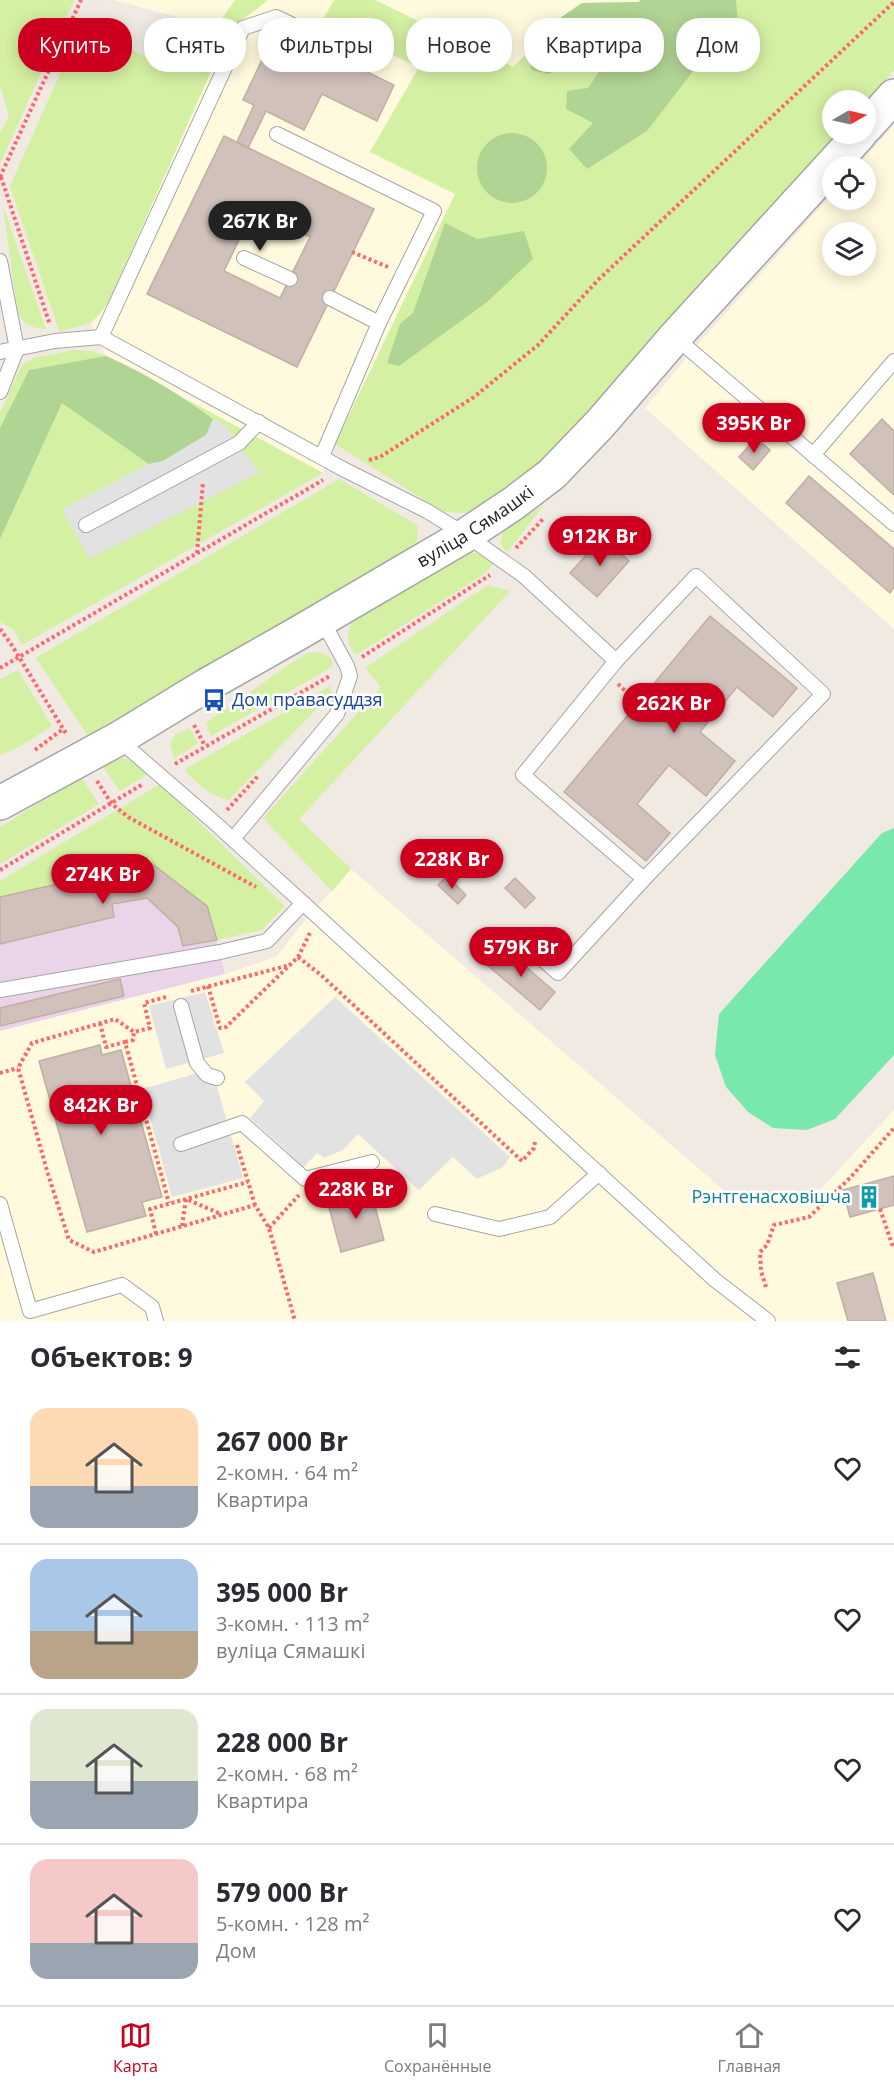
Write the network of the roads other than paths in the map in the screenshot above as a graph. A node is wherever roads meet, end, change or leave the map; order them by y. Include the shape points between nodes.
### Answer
1 (258, 23) edge
2 (894, 96) edge
3 (876, 116) edge
4 (277, 134) dead end
5 (851, 144) edge
6 (244, 258) dead end
7 (0, 261) edge
8 (290, 279) dead end
9 (330, 298) dead end
10 (380, 323) junction
11 (101, 337) junction
12 (675, 337) junction
13 (17, 349) junction
14 (0, 352) edge
15 (894, 361) edge
16 (0, 392) edge
17 (259, 422) junction
18 (813, 454) junction
19 (322, 456) junction
20 (894, 524) edge
21 (86, 525) dead end
22 (466, 535) junction
23 (322, 620) junction
24 (616, 661) junction
25 (118, 739) junction
26 (0, 803) edge
27 (233, 839) junction
28 (644, 879) junction
29 (303, 903) junction
30 (529, 947) dead end
31 (0, 990) edge
32 (179, 1001) road end
33 (217, 1078) dead end
34 (181, 1144) dead end
35 (372, 1162) dead end
36 (599, 1173) junction
37 (0, 1204) edge
38 (435, 1214) dead end
39 (156, 1321) edge
40 (768, 1321) edge

1 - 11 lane via 243,28
2 - 3 street
4 - 10 lane via 434,211
5 - 12 street, вуліца Сямашкі
6 - 8 lane
7 - 13 lane
9 - 10 lane
10 - 19 lane
11 - 13 lane
11 - 17 lane
12 - 18 lane
12 - 22 street, вуліца Сямашкі via 552,474
13 - 14 lane
13 - 16 lane
15 - 18 lane
17 - 19 lane
17 - 21 lane via 239,443
18 - 20 lane
19 - 22 lane
22 - 23 street, вуліца Сямашкі
22 - 24 lane via 524,576
23 - 25 street, вуліца Сямашкі
23 - 27 lane via 350,676 337,714
24 - 28 lane via 523,774
24 - 28 lane via 696,576 823,694
25 - 26 street, вуліца Сямашкі
25 - 27 lane
27 - 29 lane
28 - 30 lane via 558,973
29 - 31 lane via 267,941
29 - 36 lane
32 - 33 lane via 197,1063 207,1075
34 - 35 lane via 242,1123 305,1179
36 - 38 lane via 550,1217 499,1229
36 - 40 lane via 715,1280
37 - 39 lane via 30,1311 122,1285 152,1307

